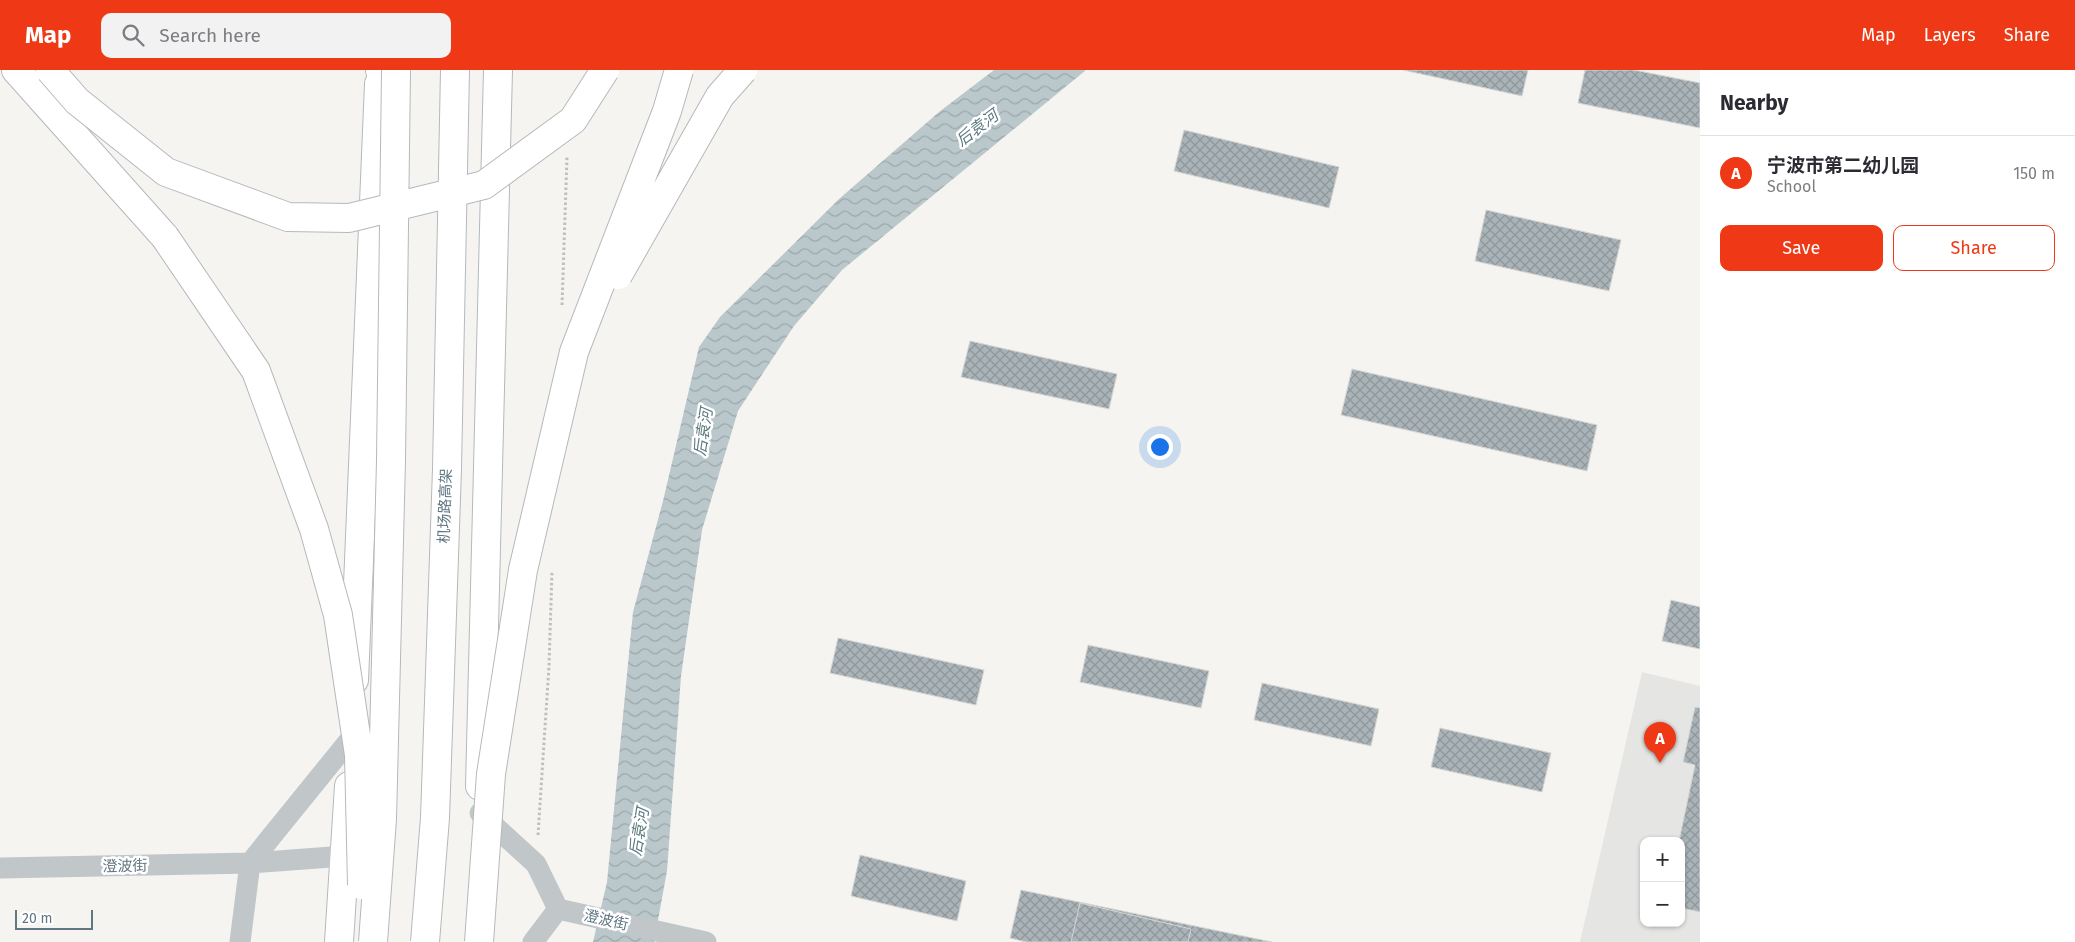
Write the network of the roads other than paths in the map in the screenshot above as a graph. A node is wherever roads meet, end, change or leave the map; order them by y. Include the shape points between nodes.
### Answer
1 (16, 70) edge
2 (50, 70) edge
3 (380, 70) edge
4 (396, 70) edge
5 (455, 70) edge
6 (498, 70) edge
7 (604, 70) edge
8 (679, 70) edge
9 (743, 70) edge
10 (394, 134) junction
11 (574, 352) junction
12 (352, 737) junction
13 (479, 813) junction
14 (345, 856) junction
15 (250, 863) junction
16 (0, 868) edge
17 (562, 909) junction
18 (240, 942) edge
19 (339, 942) edge
20 (363, 942) edge
21 (373, 942) edge
22 (425, 942) edge
23 (469, 942) edge
24 (479, 942) edge
25 (533, 942) edge
26 (706, 942) edge

1 - 20 main road, bridge via 165,237 256,370 314,529 338,615 359,755
2 - 7 main road, bridge via 77,101 166,172 288,217 349,218 484,185 573,120
3 - 10 main road
3 - 12 main road
4 - 10 main road, bridge
5 - 22 main road, 机场路高架, bridge via 436,808
6 - 13 main road
8 - 11 main road, bridge via 667,111
9 - 11 main road, bridge via 720,96
10 - 21 main road, bridge via 391,460 382,819
11 - 24 main road, bridge via 523,570 491,774
12 - 14 main road
12 - 15 street
13 - 17 street via 536,864
13 - 23 main road
14 - 15 street, 澄波街
14 - 19 main road
15 - 16 street, 澄波街
15 - 18 street
17 - 25 street
17 - 26 street, 澄波街

